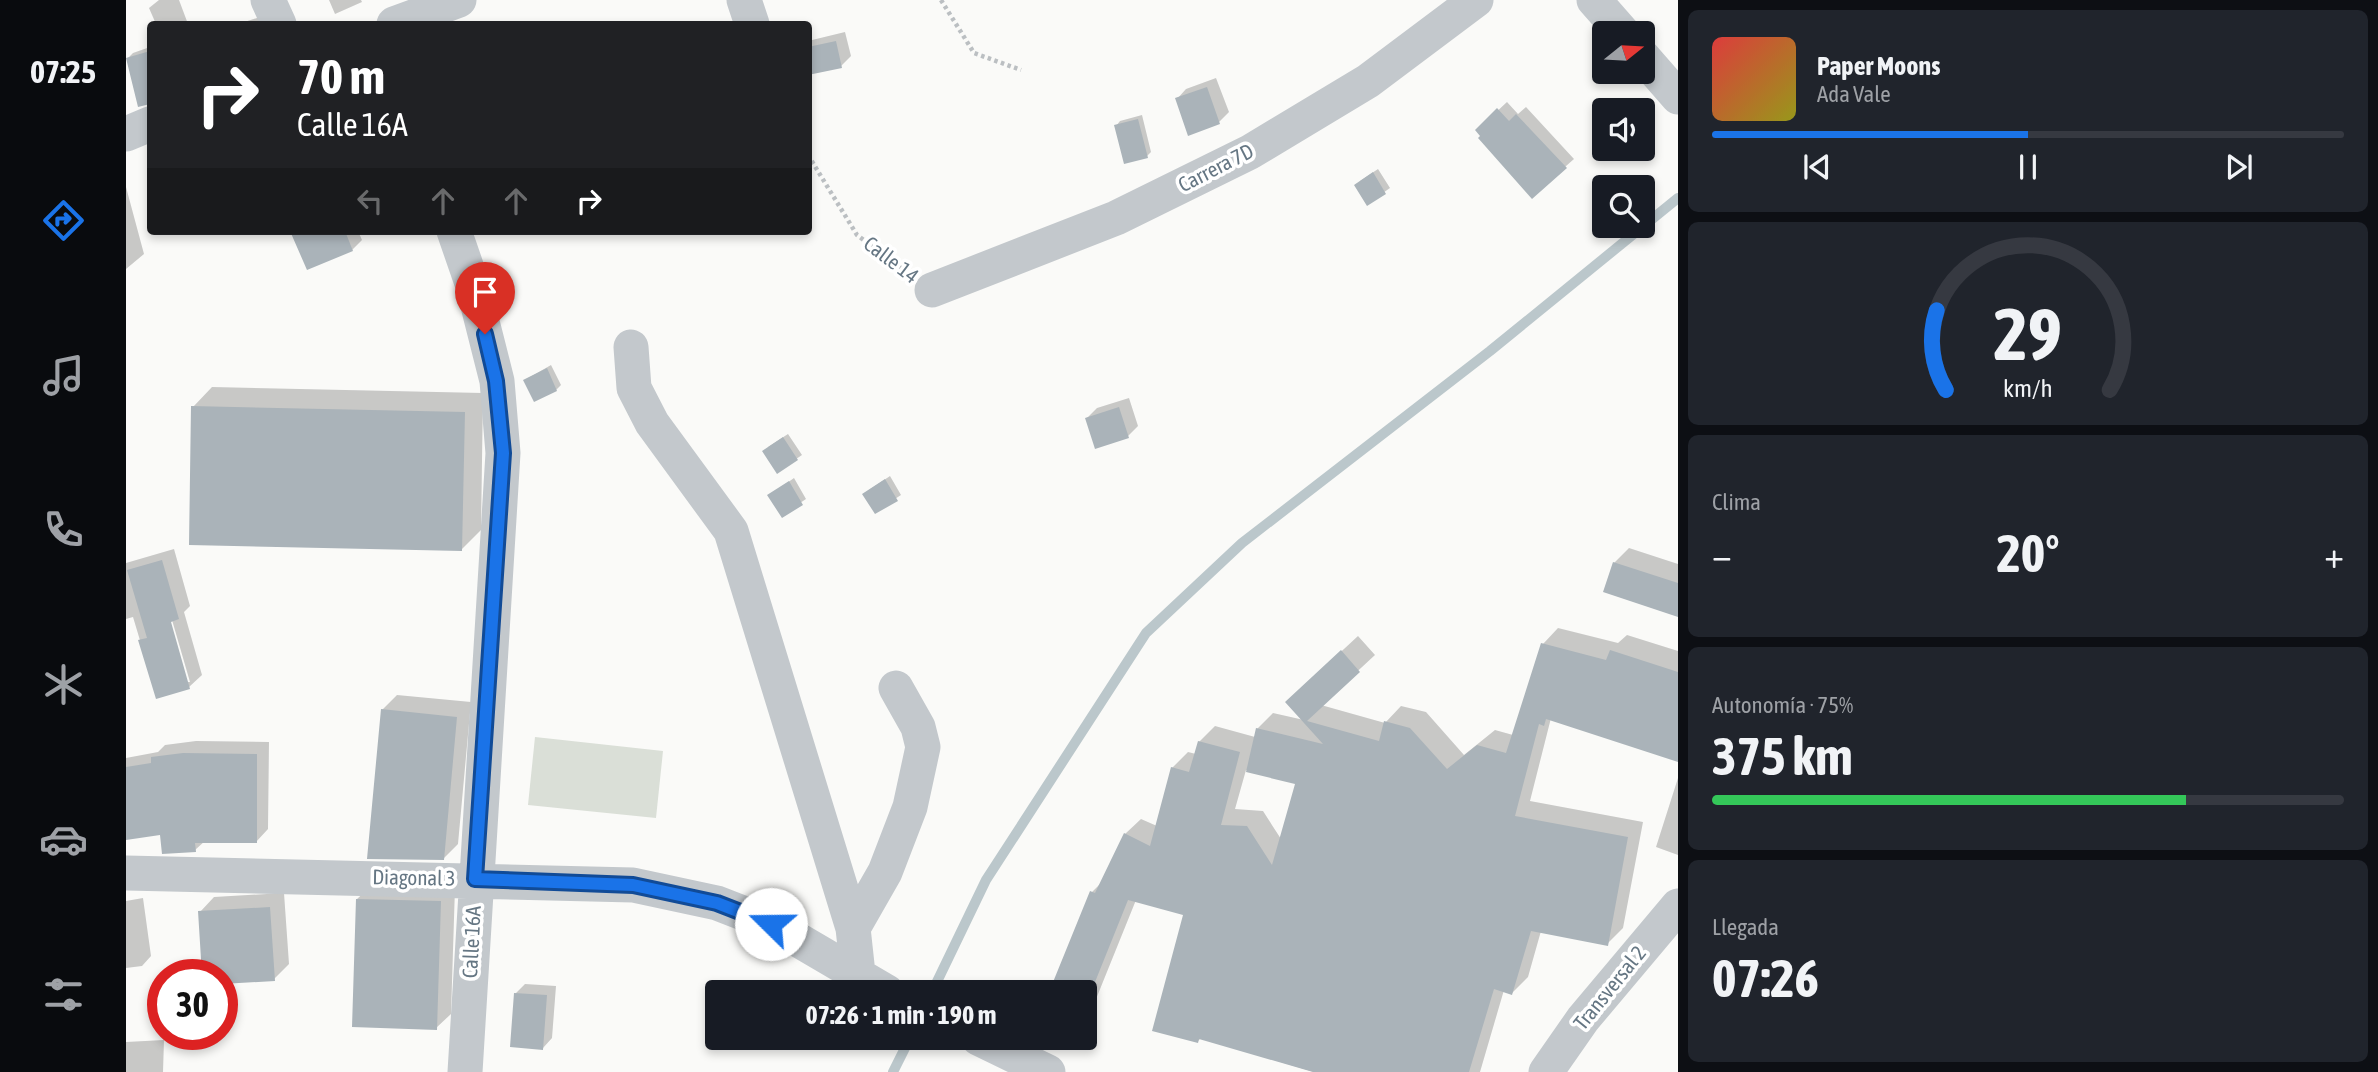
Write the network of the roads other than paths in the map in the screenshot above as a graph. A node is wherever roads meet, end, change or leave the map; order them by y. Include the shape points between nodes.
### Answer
1 (268, 0) edge
2 (459, 0) edge
3 (744, 0) edge
4 (1476, 0) edge
5 (1594, 0) edge
6 (278, 21) edge
7 (402, 21) edge
8 (750, 21) edge
9 (1612, 21) edge
10 (1656, 72) edge
11 (1678, 97) edge
12 (147, 125) edge
13 (126, 134) edge
14 (455, 235) edge
15 (932, 290) road end
16 (631, 347) dead end
17 (896, 688) dead end
18 (126, 873) edge
19 (475, 879) junction
20 (1678, 906) edge
21 (853, 928) junction
22 (866, 980) edge
23 (872, 980) edge
24 (1003, 1050) edge
25 (465, 1072) edge
26 (1048, 1072) edge
27 (1546, 1072) edge

1 - 6 street
2 - 7 street
3 - 8 street
4 - 15 street, Carrera 7D via 1368,81 1250,152 1116,218
5 - 9 street
10 - 11 street
12 - 13 street
14 - 19 street, Calle 16A via 496,381 503,453
16 - 21 street via 634,388 652,423 731,531
17 - 21 street via 918,727 923,747 910,807 885,872
18 - 19 street, Diagonal 3
19 - 22 street, Diagonal 3 via 633,885 717,903 771,924
19 - 25 street, Calle 16A
20 - 27 street, Transversal 2 via 1583,1019
21 - 23 street
24 - 26 street

